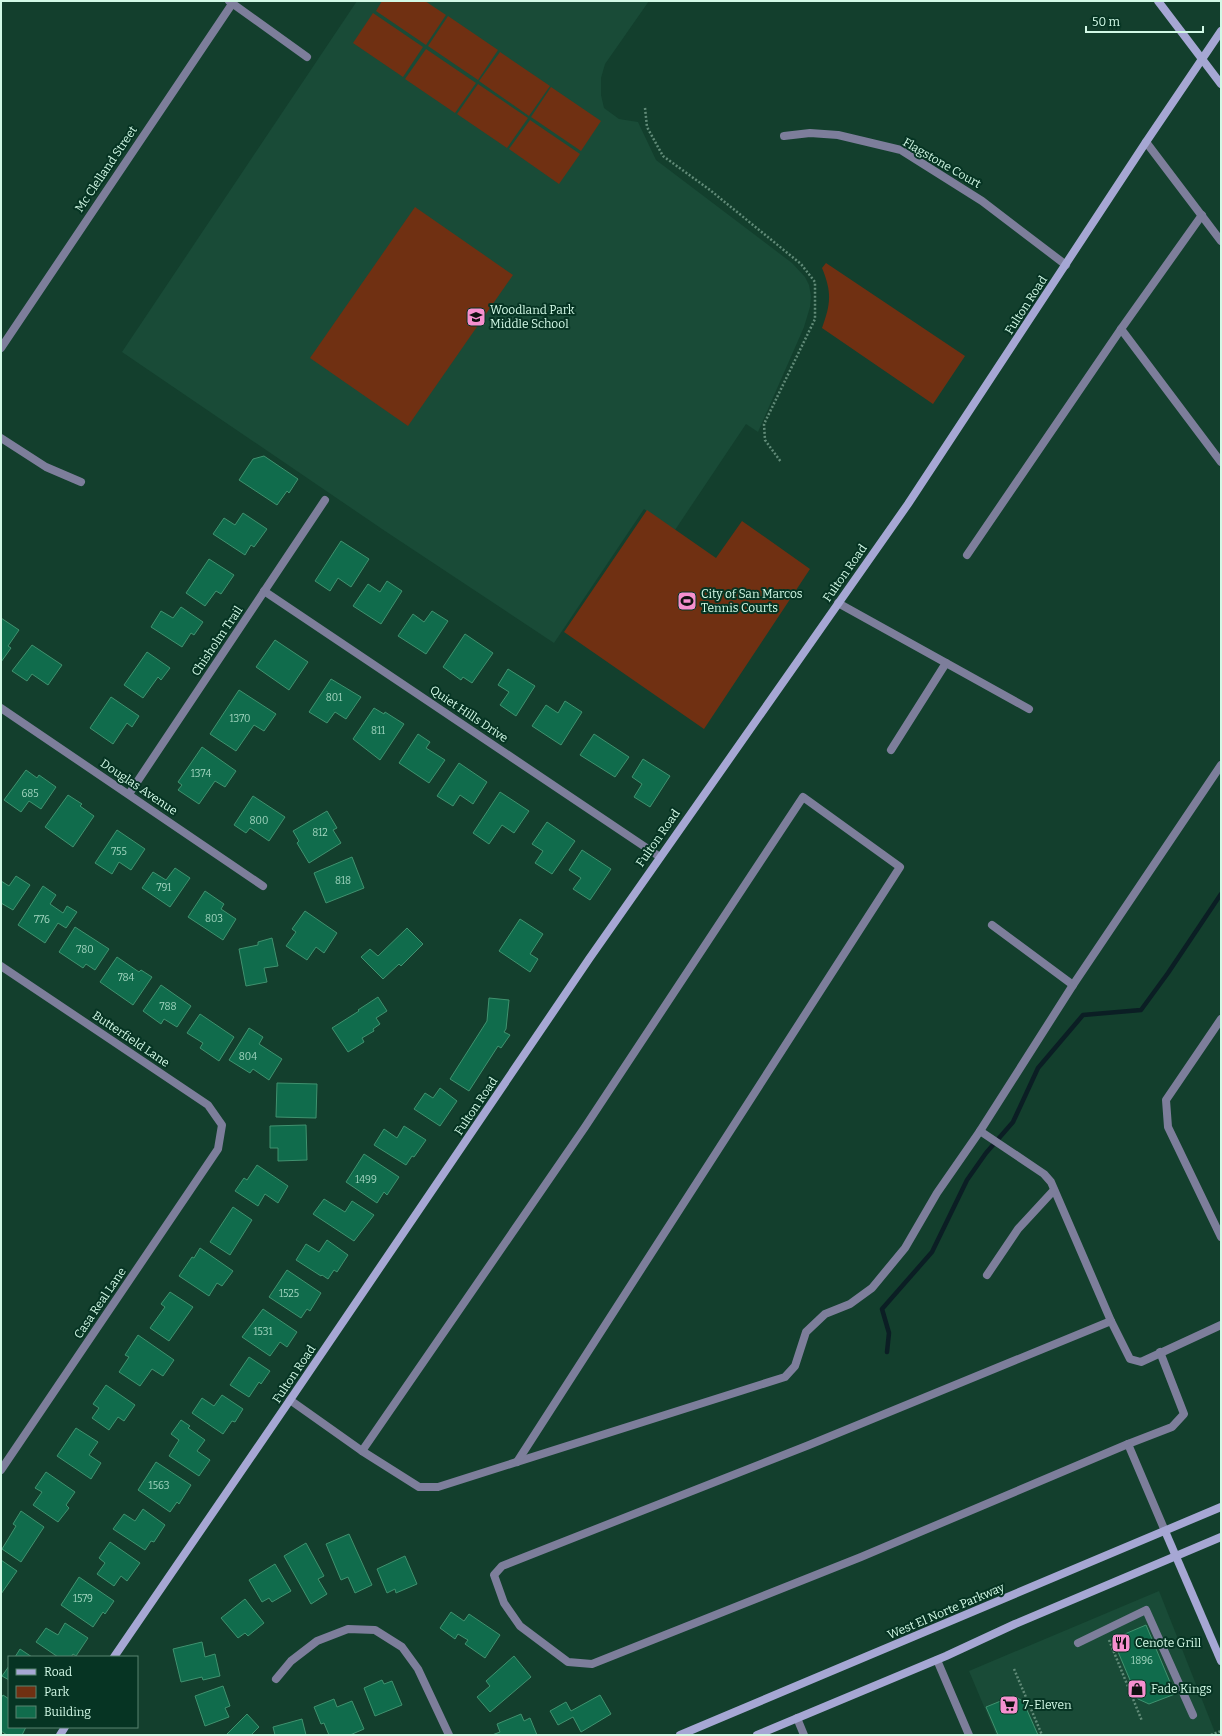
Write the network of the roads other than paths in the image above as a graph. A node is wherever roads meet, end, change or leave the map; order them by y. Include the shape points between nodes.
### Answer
1 (1158, 1) edge
2 (230, 2) edge
3 (1221, 31) edge
4 (307, 57) dead end
5 (1203, 59) junction
6 (1221, 84) edge
7 (784, 136) dead end
8 (1146, 142) junction
9 (1202, 215) junction
10 (1221, 241) edge
11 (1066, 265) junction
12 (1121, 329) junction
13 (1, 348) edge
14 (1, 438) edge
15 (1221, 462) edge
16 (81, 482) dead end
17 (325, 500) dead end
18 (967, 555) dead end
19 (264, 591) junction
20 (838, 603) junction
21 (946, 663) junction
22 (1, 708) edge
23 (1029, 709) dead end
24 (891, 750) dead end
25 (1221, 765) edge
26 (129, 794) junction
27 (660, 857) junction
28 (263, 886) dead end
29 (992, 925) dead end
30 (1, 966) edge
31 (1073, 985) junction
32 (1221, 1019) edge
33 (980, 1131) junction
34 (218, 1149) joint
35 (1054, 1190) junction
36 (1221, 1238) edge
37 (987, 1275) dead end
38 (1111, 1321) junction
39 (1221, 1325) edge
40 (1160, 1352) junction
41 (290, 1400) junction
42 (1128, 1444) junction
43 (362, 1451) junction
44 (517, 1462) junction
45 (1, 1470) edge
46 (1221, 1508) edge
47 (1165, 1531) junction
48 (1221, 1537) edge
49 (1176, 1556) junction
50 (1078, 1643) dead end
51 (115, 1656) edge
52 (937, 1660) junction
53 (1221, 1661) edge
54 (276, 1679) dead end
55 (1193, 1715) dead end
56 (797, 1718) junction
57 (450, 1735) edge
58 (680, 1735) edge
59 (757, 1735) edge
60 (804, 1735) edge
61 (969, 1735) edge

1 - 5 street
2 - 4 street
2 - 13 street, Mc Clelland Street
3 - 5 street, Fulton Road
5 - 6 street
5 - 8 street, Fulton Road
7 - 11 street, Flagstone Court via 810,133 838,135 901,150 982,201
8 - 9 street
8 - 11 street, Fulton Road
9 - 10 street
9 - 12 street
11 - 20 street, Fulton Road via 908,504
12 - 15 street
12 - 18 street
14 - 16 street via 46,467
17 - 19 street, Chisholm Trail
19 - 26 street, Chisholm Trail
19 - 27 street, Quiet Hills Drive
20 - 21 street
20 - 27 street, Fulton Road
21 - 23 street
21 - 24 street
22 - 26 street, Douglas Avenue
25 - 31 street
26 - 28 street, Douglas Avenue
27 - 41 street, Fulton Road
29 - 31 street
30 - 34 street, Butterfield Lane via 208,1105 222,1125
31 - 33 street
32 - 36 street via 1166,1100 1168,1127
33 - 35 street via 1044,1174
33 - 44 street via 937,1193 905,1248 872,1288 850,1304 825,1314 806,1332 796,1366 785,1377
34 - 45 street, Casa Real Lane
35 - 37 street via 1018,1229
35 - 38 street
38 - 40 street via 1130,1359 1141,1362
38 - 42 street via 809,1445 502,1566 494,1575 504,1603 520,1626 568,1662 592,1664 861,1557
39 - 40 street
40 - 42 street via 1184,1414 1172,1427
41 - 43 street
41 - 51 street, Fulton Road
42 - 47 street
43 - 44 street via 420,1487 438,1486
43 - 44 street via 585,1127 804,797 900,868
46 - 47 street, West El Norte Parkway
47 - 49 street
47 - 58 street, West El Norte Parkway
48 - 49 street
49 - 52 street
49 - 53 street
50 - 55 street via 1146,1610
52 - 56 street
52 - 61 street
54 - 57 street via 292,1661 317,1641 348,1629 375,1630 402,1647 418,1669
56 - 59 street
56 - 60 street

